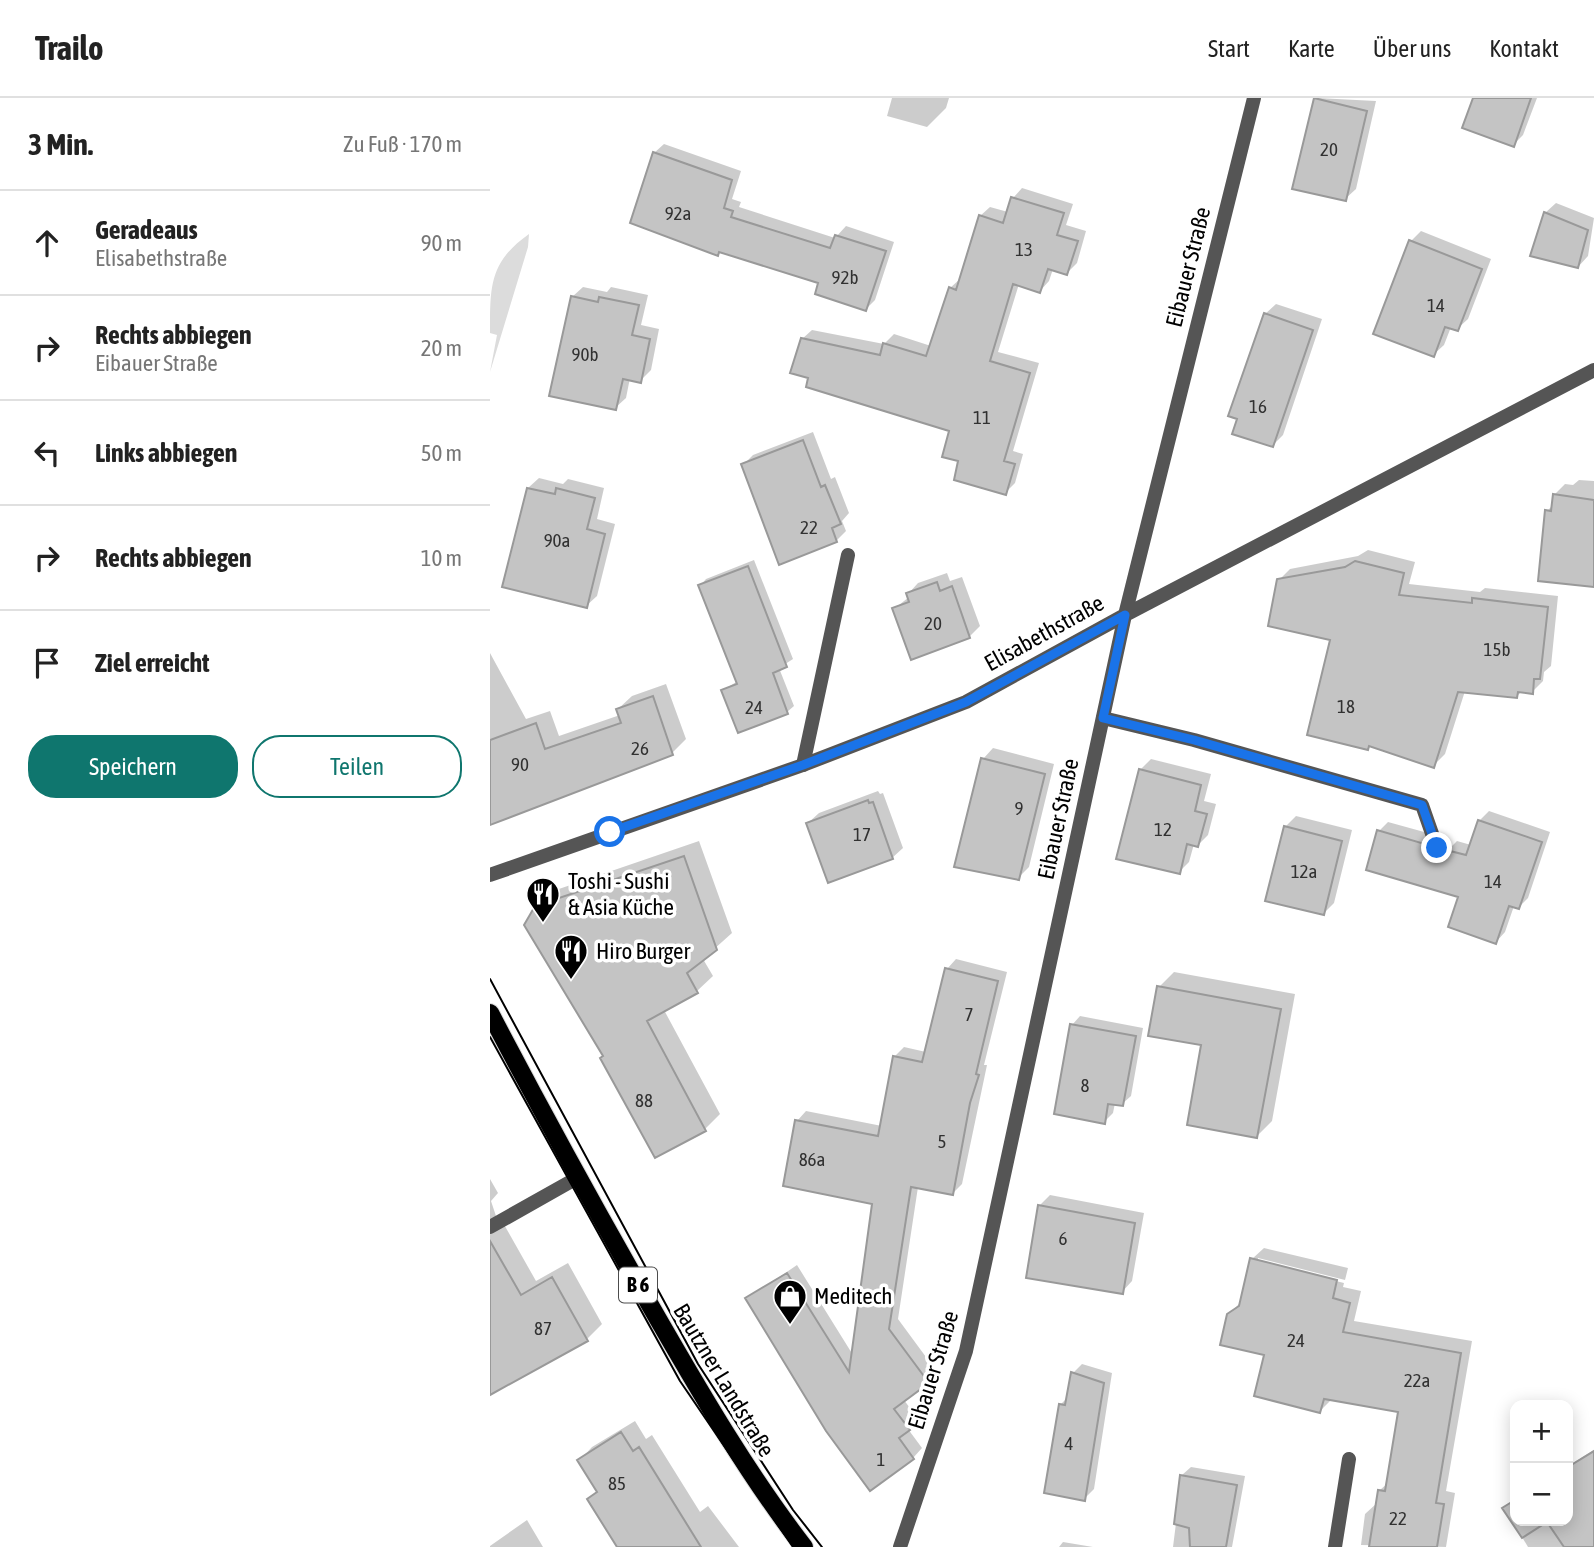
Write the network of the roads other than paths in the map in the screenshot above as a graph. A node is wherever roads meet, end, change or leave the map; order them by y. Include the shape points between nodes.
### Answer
1 (1254, 98) edge
2 (1594, 370) edge
3 (848, 555) dead end
4 (1125, 615) junction
5 (1103, 718) junction
6 (803, 765) junction
7 (1437, 848) dead end
8 (490, 875) edge
9 (490, 1013) edge
10 (577, 1178) junction
11 (490, 1227) edge
12 (1349, 1459) dead end
13 (804, 1547) edge
14 (900, 1547) edge
15 (1335, 1547) edge

1 - 4 street, Eibauer Straße
2 - 4 street, Elisabethstraße
3 - 6 street
4 - 5 street, Eibauer Straße
4 - 6 street, Elisabethstraße via 966,702
5 - 7 street via 1422,805
5 - 14 street, Eibauer Straße via 966,1352
6 - 8 street, Elisabethstraße
9 - 10 main road, Bautzner Landstraße / B 6
10 - 11 street
10 - 13 main road, Bautzner Landstraße / B 6 via 692,1379
12 - 15 street

